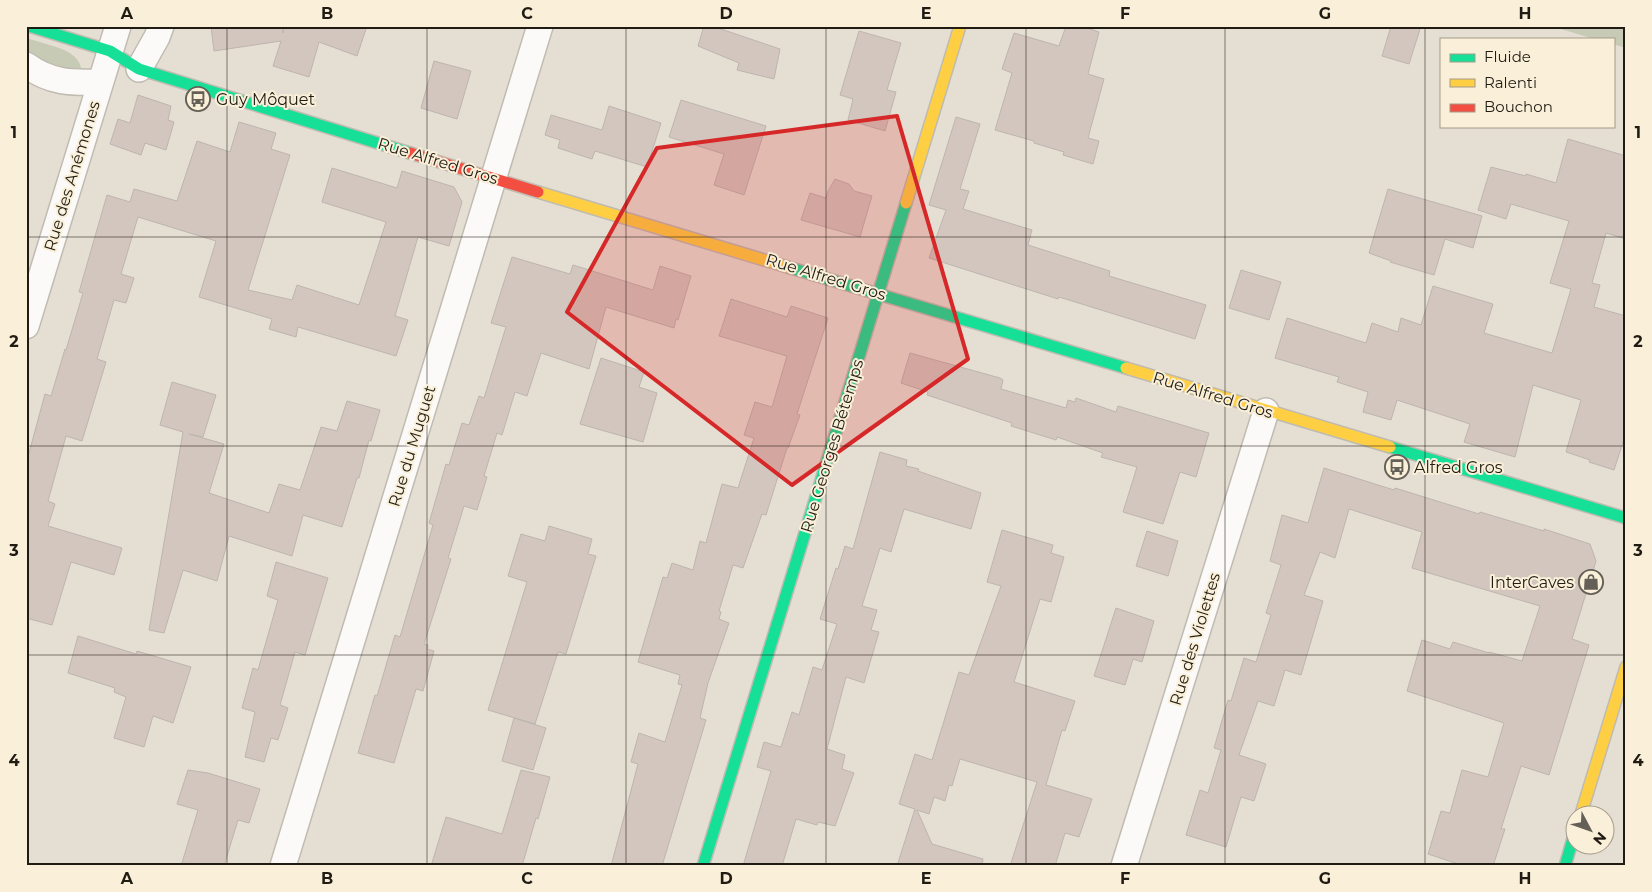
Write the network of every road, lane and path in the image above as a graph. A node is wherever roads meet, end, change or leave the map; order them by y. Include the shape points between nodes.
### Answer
1 (30, 26) edge
2 (118, 26) edge
3 (161, 26) edge
4 (540, 26) edge
5 (960, 26) edge
6 (110, 51) junction
7 (26, 64) edge
8 (139, 69) junction
9 (100, 82) junction
10 (494, 179) junction
11 (879, 293) junction
12 (26, 326) edge
13 (1266, 411) junction
14 (1626, 518) edge
15 (1626, 666) edge
16 (1584, 804) edge
17 (283, 866) edge
18 (702, 866) edge
19 (1124, 866) edge

1 - 6 street, Rue Alfred Gros
2 - 6 street, Rue des Anémones
3 - 8 street
4 - 10 street, Rue du Muguet
5 - 11 street, Rue Georges Bétemps
6 - 8 street, Rue Alfred Gros
6 - 9 street, Rue des Anémones
7 - 9 street via 37,72 64,82
8 - 10 street, Rue Alfred Gros
9 - 12 street, Rue des Anémones
10 - 11 street, Rue Alfred Gros
10 - 17 street, Rue du Muguet
11 - 13 street, Rue Alfred Gros
11 - 18 street, Rue Georges Bétemps
13 - 14 street, Rue Alfred Gros
13 - 19 street, Rue des Violettes
15 - 16 street

